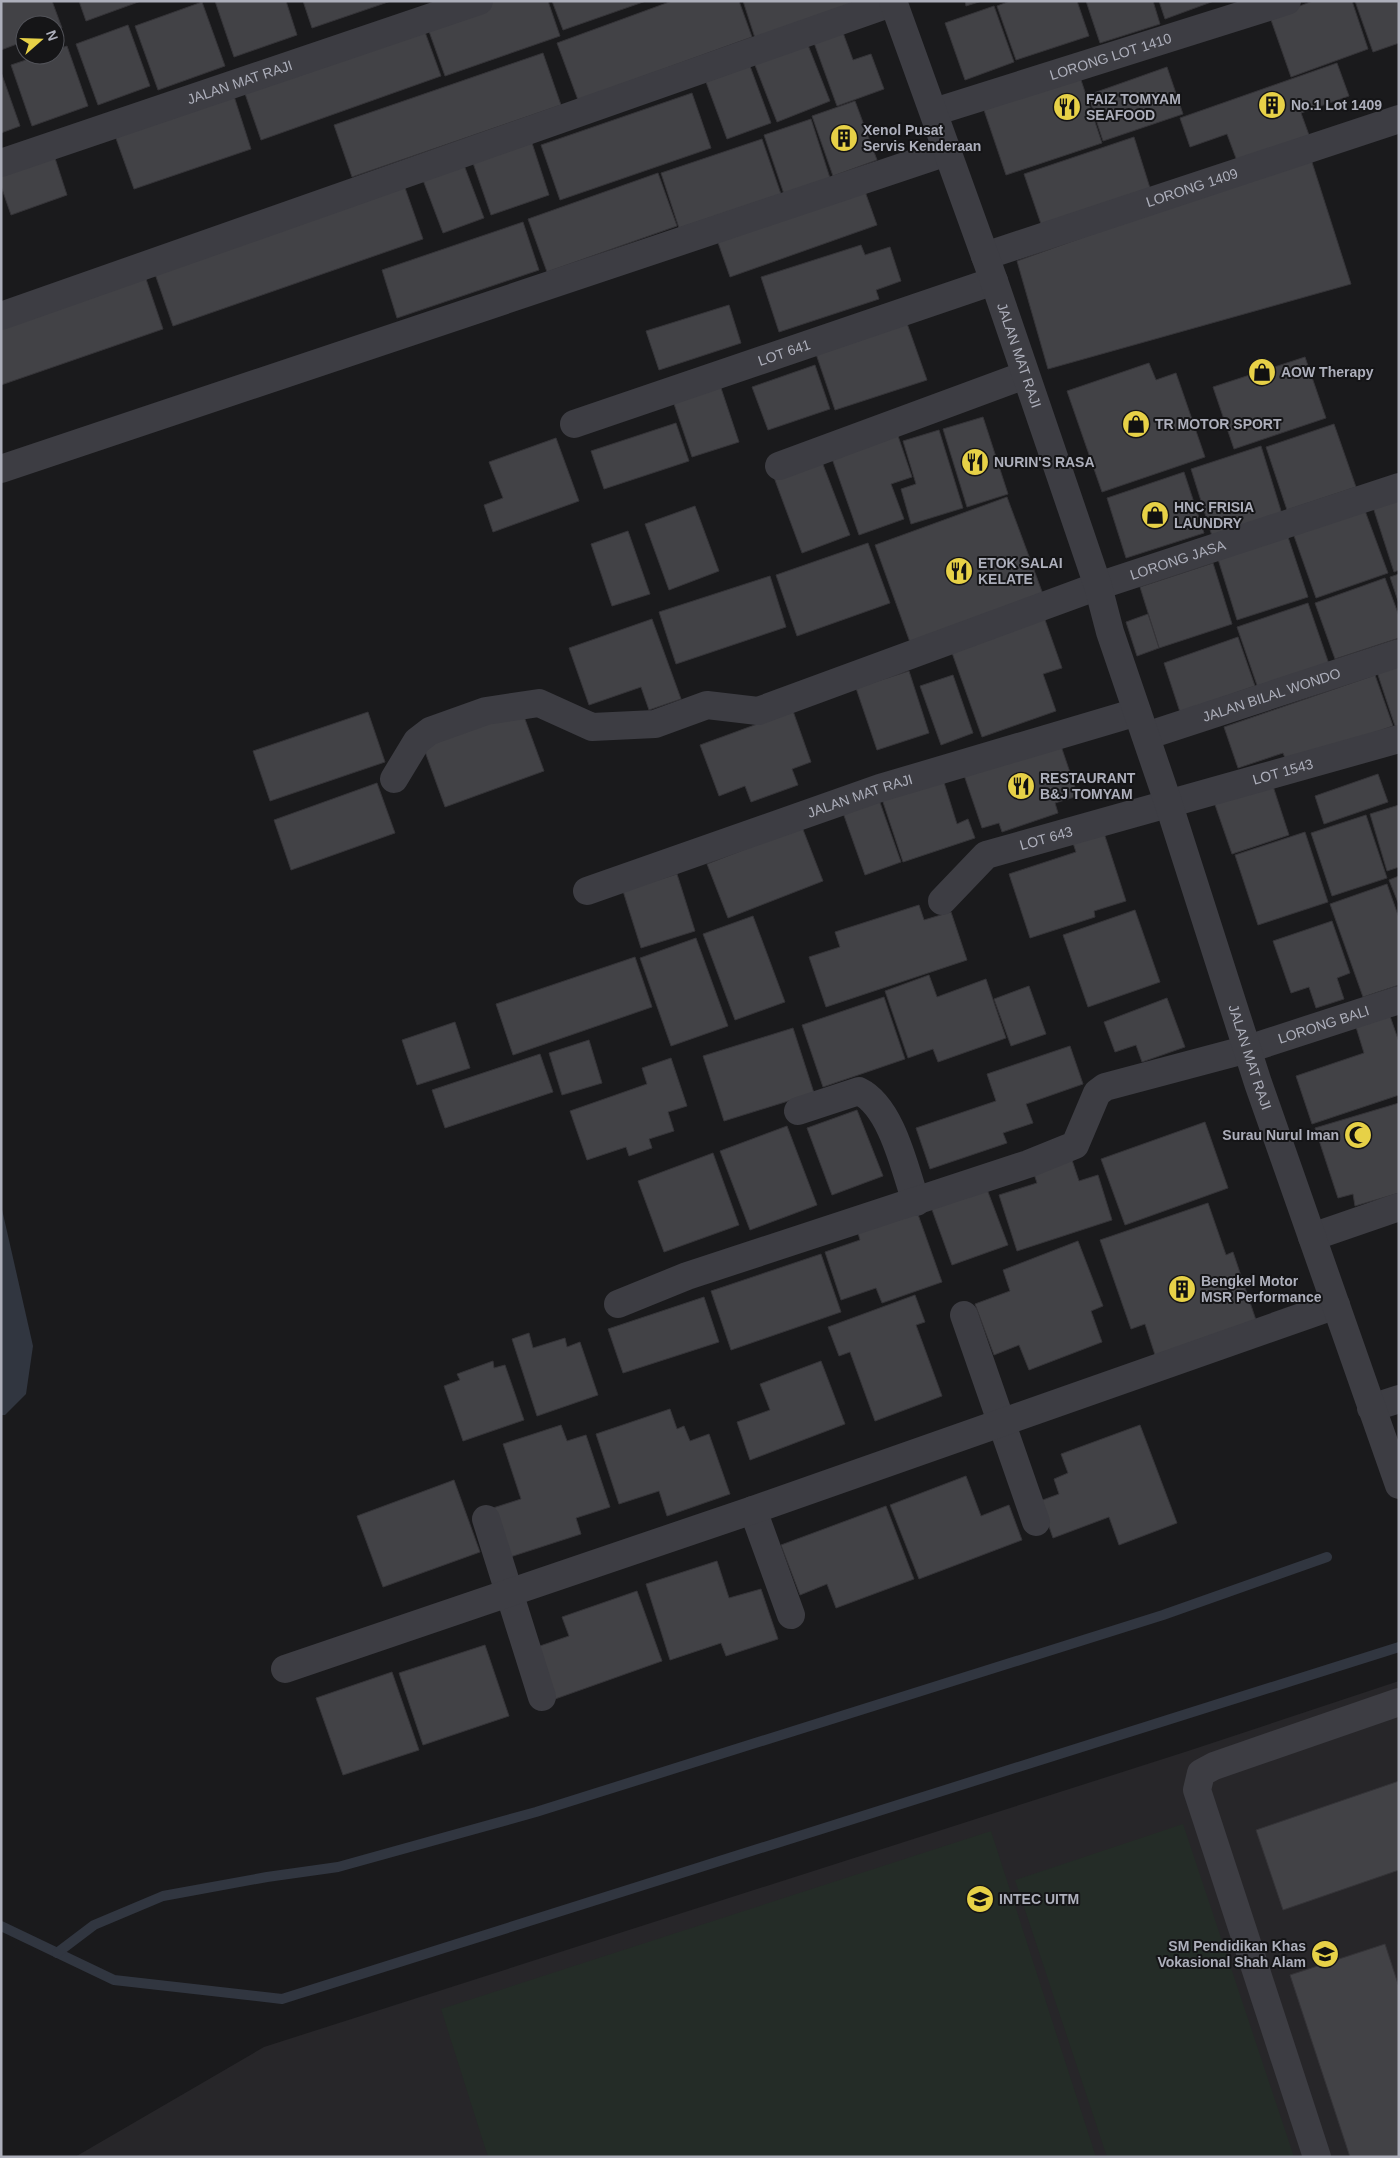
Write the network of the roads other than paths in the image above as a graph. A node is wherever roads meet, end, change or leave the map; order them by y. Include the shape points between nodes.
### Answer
1 (479, 1) edge
2 (1286, 1) edge
3 (893, 2) edge
4 (934, 112) junction
5 (1399, 119) edge
6 (947, 152) junction
7 (1, 163) edge
8 (985, 256) junction
9 (994, 281) junction
10 (1, 316) edge
11 (1025, 375) junction
12 (574, 424) dead end
13 (779, 466) dead end
14 (1, 469) edge
15 (1399, 487) edge
16 (1098, 586) junction
17 (1399, 653) edge
18 (1142, 724) junction
19 (1399, 739) edge
20 (394, 780) dead end
21 (1168, 802) junction
22 (587, 891) dead end
23 (942, 901) dead end
24 (1399, 1000) edge
25 (1248, 1049) junction
26 (798, 1111) dead end
27 (916, 1202) junction
28 (1399, 1207) edge
29 (1312, 1237) junction
30 (618, 1304) dead end
31 (1336, 1305) junction
32 (964, 1316) dead end
33 (1399, 1399) edge
34 (1371, 1408) junction
35 (1003, 1422) junction
36 (1399, 1485) edge
37 (754, 1510) junction
38 (486, 1518) dead end
39 (1036, 1522) dead end
40 (509, 1594) junction
41 (790, 1615) dead end
42 (285, 1669) dead end
43 (542, 1697) dead end
44 (1399, 1702) edge
45 (1317, 2157) edge

1 - 7 street, JALAN MAT RAJI
2 - 4 street, LORONG LOT 1410
3 - 4 street, JALAN MAT RAJI
3 - 10 street
4 - 6 street, JALAN MAT RAJI
5 - 8 street, LORONG 1409
6 - 8 street, JALAN MAT RAJI
6 - 14 street
8 - 9 street, JALAN MAT RAJI
9 - 11 street, JALAN MAT RAJI
9 - 12 street, LOT 641
11 - 13 street
11 - 16 street, JALAN MAT RAJI
15 - 16 street, LORONG JASA
16 - 18 street, JALAN MAT RAJI via 1110,632
16 - 20 street, LORONG JASA via 758,711 707,705 655,724 592,728 539,703 486,711 430,731 416,741
17 - 18 street, JALAN BILAL WONDO
18 - 21 street, JALAN MAT RAJI
18 - 22 street, JALAN MAT RAJI via 880,788
19 - 21 street, LOT 1543
21 - 23 street, LOT 643 via 986,855
21 - 25 street, JALAN MAT RAJI
24 - 25 street, LORONG BALI
25 - 27 street, LORONG BALI via 1105,1087 1097,1093 1075,1145
25 - 29 street, JALAN MAT RAJI
26 - 27 street via 859,1091 869,1096 894,1135
27 - 30 street, LORONG BALI via 687,1276
28 - 29 street
29 - 31 street, JALAN MAT RAJI
31 - 34 street, JALAN MAT RAJI
31 - 35 street
32 - 35 street
33 - 34 street
34 - 36 street, JALAN MAT RAJI
35 - 37 street
35 - 39 street
37 - 40 street
37 - 41 street
38 - 40 street
40 - 42 street
40 - 43 street
44 - 45 street via 1200,1773 1197,1790

